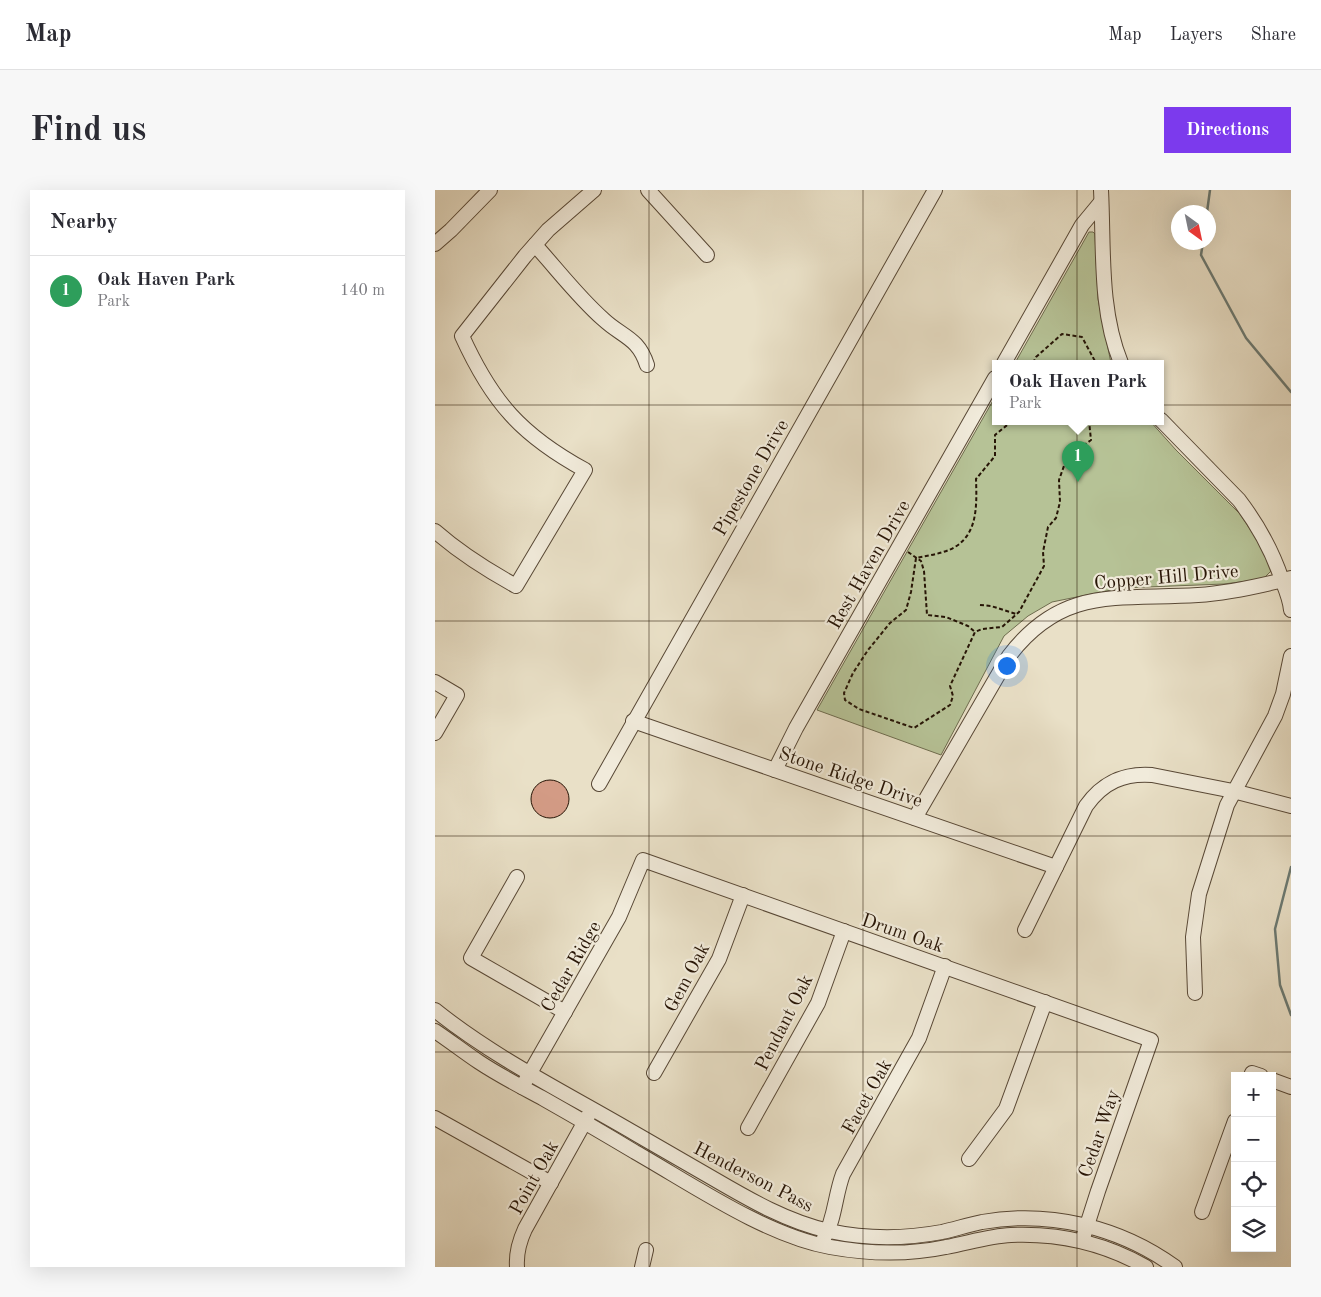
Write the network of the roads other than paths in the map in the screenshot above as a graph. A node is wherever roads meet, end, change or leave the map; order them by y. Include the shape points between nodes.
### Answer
1 (490, 190) edge
2 (594, 190) edge
3 (648, 190) edge
4 (935, 190) edge
5 (1101, 196) edge
6 (435, 244) edge
7 (535, 245) junction
8 (707, 255) dead end
9 (1006, 360) edge
10 (1120, 360) edge
11 (647, 365) dead end
12 (992, 383) edge
13 (1164, 423) edge
14 (435, 531) edge
15 (1287, 579) edge
16 (1291, 610) edge
17 (1291, 656) edge
18 (435, 682) edge
19 (633, 722) junction
20 (435, 733) edge
21 (775, 770) junction
22 (599, 784) dead end
23 (1233, 791) junction
24 (1291, 806) edge
25 (915, 818) junction
26 (643, 860) joint
27 (1056, 867) junction
28 (517, 877) dead end
29 (743, 895) junction
30 (1025, 930) dead end
31 (844, 931) junction
32 (945, 966) junction
33 (1195, 993) dead end
34 (1045, 1002) junction
35 (435, 1010) edge
36 (565, 1012) junction
37 (435, 1031) edge
38 (1151, 1040) joint
39 (654, 1073) dead end
40 (530, 1074) junction
41 (1276, 1081) edge
42 (522, 1087) junction
43 (1291, 1087) edge
44 (593, 1109) junction
45 (435, 1118) edge
46 (585, 1122) junction
47 (748, 1128) dead end
48 (1231, 1133) edge
49 (969, 1159) dead end
50 (551, 1183) junction
51 (1202, 1212) dead end
52 (1087, 1225) junction
53 (828, 1231) junction
54 (1082, 1240) junction
55 (821, 1245) junction
56 (646, 1250) dead end
57 (517, 1267) edge
58 (642, 1267) edge
59 (1146, 1267) edge
60 (1175, 1267) edge

1 - 6 street
2 - 7 street
3 - 8 street
4 - 19 street, Pipestone Drive
5 - 9 street
5 - 10 street via 1106,303
7 - 11 street via 603,320 634,341
7 - 14 street via 462,336 501,405 537,440 585,470 516,586 458,550
12 - 21 street, Rest Haven Drive
13 - 15 street via 1239,500 1264,536
15 - 16 street
15 - 25 street, Copper Hill Drive via 1246,589 1199,595 1105,598 1077,604 1051,617 1028,634 1009,656
17 - 23 street via 1275,716
18 - 20 street via 457,695
19 - 21 street, Stone Ridge Drive
19 - 22 street, Pipestone Drive
21 - 25 street, Stone Ridge Drive
23 - 24 street
23 - 27 street via 1152,775 1114,780 1086,806
23 - 33 street via 1222,817 1195,915
25 - 27 street, Stone Ridge Drive
26 - 29 street, Drum Oak
26 - 36 street, Cedar Ridge via 619,917
27 - 30 street
28 - 36 street via 471,958
29 - 31 street, Drum Oak
29 - 39 street, Gem Oak via 719,959
31 - 32 street, Drum Oak
31 - 47 street, Pendant Oak via 818,1003
32 - 34 street, Drum Oak
32 - 53 street, Facet Oak via 919,1038 843,1174
34 - 38 street, Drum Oak
34 - 49 street via 1006,1109
35 - 40 street, Henderson Pass via 489,1050
36 - 40 street, Cedar Ridge
37 - 42 street, Henderson Pass via 480,1063
38 - 52 street, Cedar Way
40 - 42 street, Cedar Ridge
40 - 44 street, Henderson Pass
41 - 43 street
42 - 46 street, Henderson Pass
44 - 46 street, Point Oak
44 - 53 street, Henderson Pass via 740,1194 802,1224
45 - 50 street
46 - 50 street, Point Oak
46 - 55 street, Henderson Pass via 732,1208 797,1239
48 - 51 street
50 - 57 street, Point Oak via 519,1241
52 - 53 street, Henderson Pass via 1043,1219 1009,1219 891,1238
52 - 54 street, Cedar Way
52 - 60 street, Henderson Pass via 1142,1247
53 - 55 street, Facet Oak
54 - 55 street, Henderson Pass via 1041,1234 1010,1235 919,1252 891,1253
54 - 59 street, Henderson Pass
56 - 58 street

